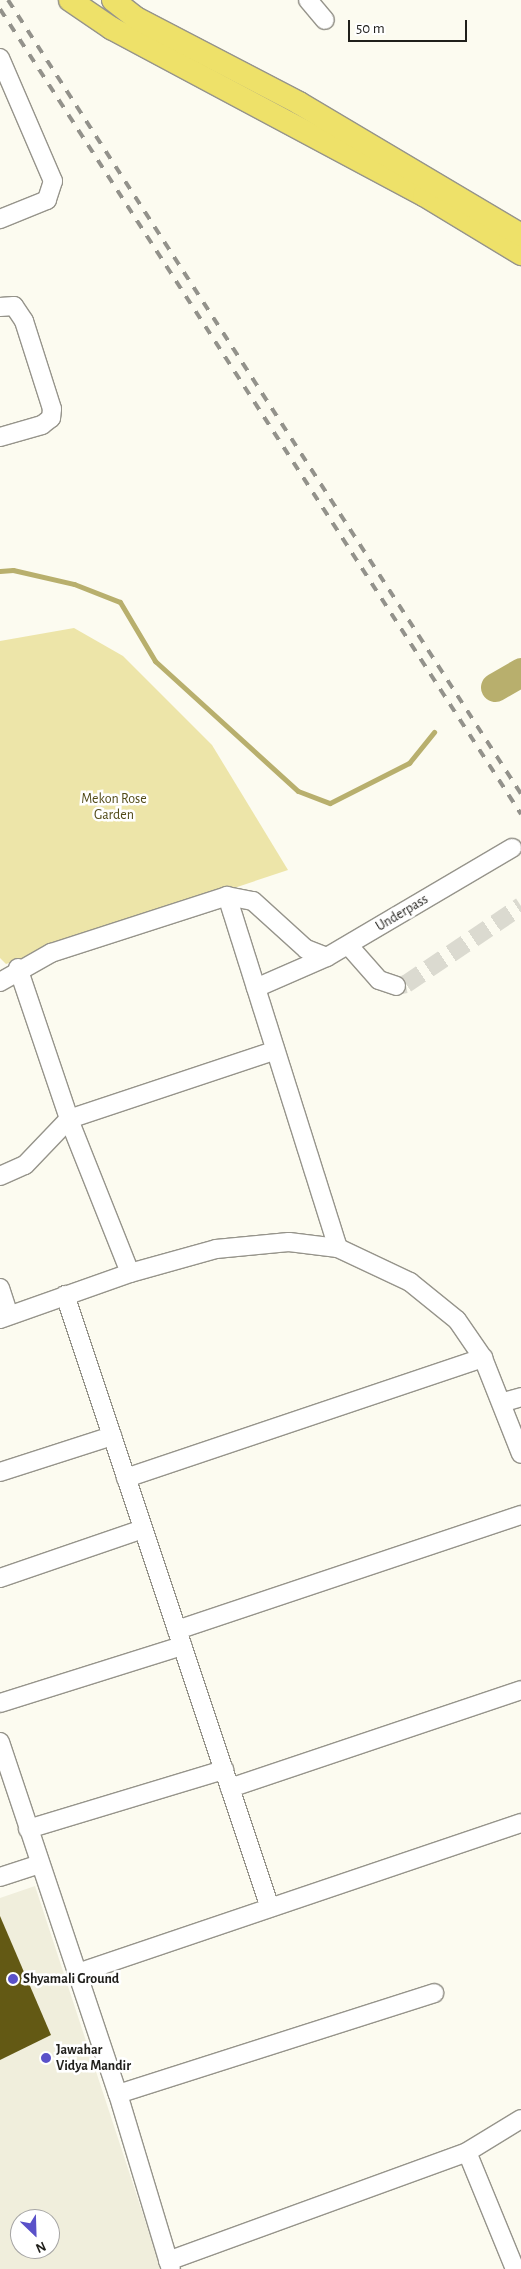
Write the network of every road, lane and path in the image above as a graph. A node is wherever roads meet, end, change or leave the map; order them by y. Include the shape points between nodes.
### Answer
1 (70, 0) edge
2 (113, 0) edge
3 (308, 0) edge
4 (325, 20) dead end
5 (0, 58) edge
6 (5, 78) edge
7 (0, 219) edge
8 (521, 235) edge
9 (521, 254) edge
10 (0, 308) edge
11 (0, 436) edge
12 (512, 848) dead end
13 (227, 896) junction
14 (349, 946) junction
15 (327, 957) junction
16 (18, 968) junction
17 (0, 982) edge
18 (396, 986) dead end
19 (256, 988) junction
20 (274, 1051) junction
21 (69, 1119) junction
22 (0, 1176) edge
23 (338, 1248) junction
24 (130, 1273) junction
25 (0, 1288) edge
26 (65, 1295) junction
27 (5, 1317) edge
28 (483, 1358) junction
29 (521, 1397) edge
30 (504, 1402) junction
31 (112, 1436) junction
32 (521, 1454) edge
33 (0, 1472) edge
34 (126, 1478) junction
35 (521, 1515) edge
36 (143, 1529) junction
37 (0, 1578) edge
38 (179, 1638) junction
39 (521, 1690) edge
40 (0, 1703) edge
41 (0, 1742) edge
42 (224, 1770) junction
43 (230, 1788) junction
44 (521, 1823) edge
45 (28, 1829) junction
46 (40, 1864) junction
47 (0, 1877) edge
48 (270, 1908) junction
49 (78, 1972) junction
50 (434, 1993) dead end
51 (118, 2094) junction
52 (521, 2119) edge
53 (467, 2152) junction
54 (170, 2265) edge
55 (516, 2269) edge

1 - 9 main road via 119,33 389,176
2 - 8 main road via 136,18 299,103
3 - 4 street
5 - 6 street
6 - 7 street via 52,172 53,188 41,204
10 - 11 street via 14,306 24,321 52,414 42,425
12 - 14 street, Underpass
13 - 15 street via 253,901 306,949
13 - 16 street
13 - 19 street
14 - 15 street, Underpass
14 - 18 street via 379,980
15 - 19 street, Underpass
16 - 17 street
16 - 21 street
19 - 20 street
20 - 21 street
20 - 23 street via 326,1200
21 - 22 street via 25,1165
21 - 24 street
23 - 24 street via 289,1242 216,1249
23 - 28 street via 375,1263 436,1301 457,1320
24 - 26 street
25 - 27 street
26 - 27 street
26 - 31 street
28 - 30 street
28 - 34 street
29 - 30 street
30 - 32 street
31 - 33 street
31 - 34 street
34 - 36 street
35 - 38 street
36 - 37 street
36 - 38 street
38 - 40 street
38 - 42 street
39 - 43 street
41 - 45 street
42 - 43 street
42 - 45 street
43 - 48 street
44 - 48 street
45 - 46 street
46 - 47 street
46 - 49 street
48 - 49 street
49 - 51 street
50 - 51 street
51 - 54 street
52 - 53 street
53 - 54 street
53 - 55 street

